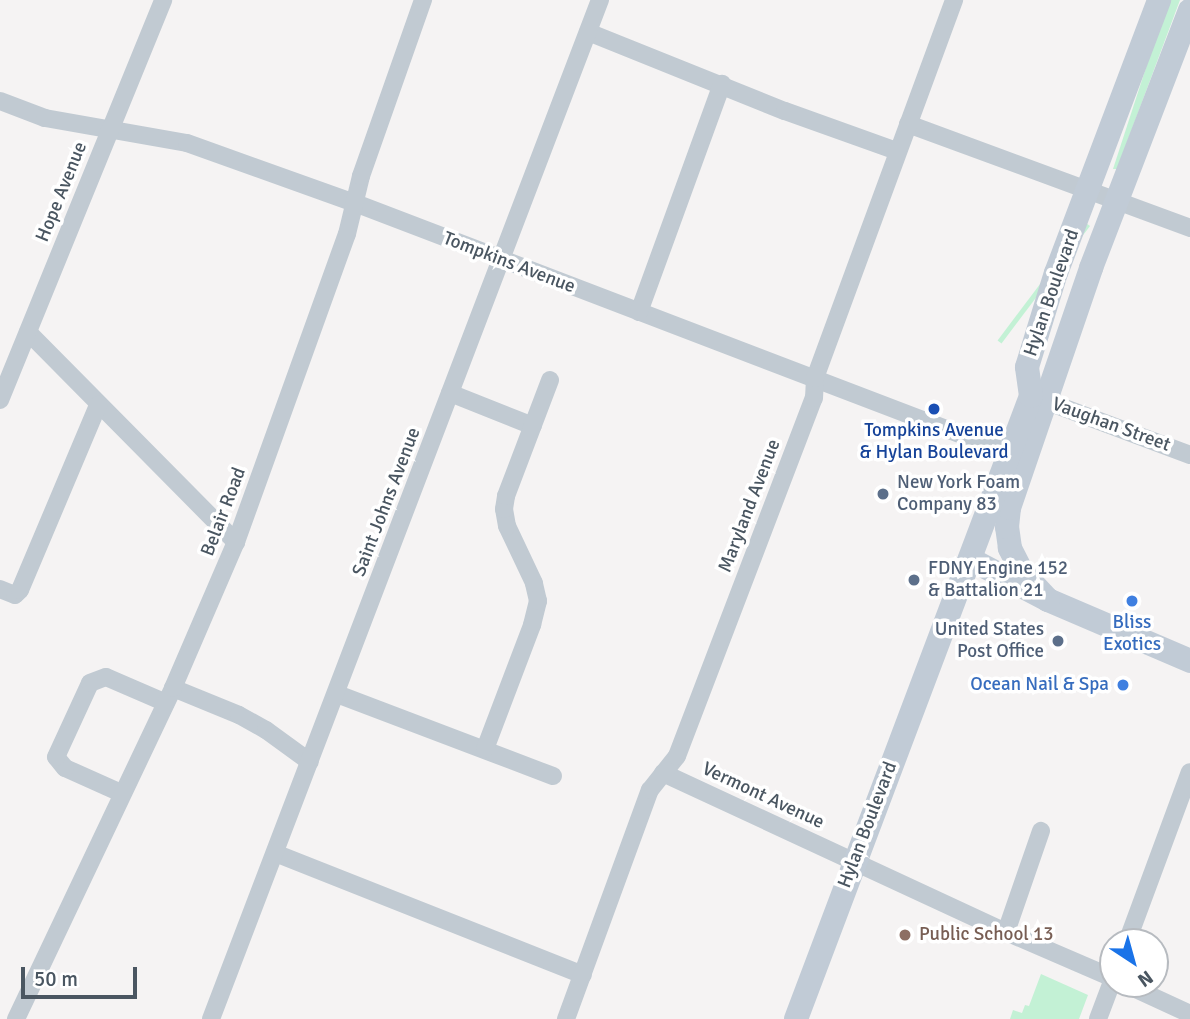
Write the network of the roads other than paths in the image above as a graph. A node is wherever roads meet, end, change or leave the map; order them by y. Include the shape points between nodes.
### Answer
1 (163, 0) edge
2 (423, 0) edge
3 (600, 0) edge
4 (954, 0) edge
5 (1159, 0) edge
6 (1190, 10) edge
7 (588, 32) junction
8 (722, 84) junction
9 (0, 101) edge
10 (908, 124) junction
11 (110, 129) junction
12 (897, 151) junction
13 (1089, 191) junction
14 (1116, 201) junction
15 (355, 203) junction
16 (1190, 228) edge
17 (500, 261) junction
18 (639, 312) junction
19 (28, 332) junction
20 (816, 378) junction
21 (550, 380) dead end
22 (450, 393) junction
23 (1037, 398) junction
24 (0, 400) edge
25 (99, 405) junction
26 (533, 426) junction
27 (1009, 453) junction
28 (1190, 455) edge
29 (236, 542) junction
30 (970, 559) junction
31 (0, 589) edge
32 (1048, 600) junction
33 (1190, 662) edge
34 (337, 694) junction
35 (169, 695) junction
36 (485, 749) junction
37 (310, 762) junction
38 (1190, 772) edge
39 (663, 773) junction
40 (553, 776) dead end
41 (121, 793) junction
42 (1041, 831) dead end
43 (275, 853) junction
44 (854, 862) junction
45 (1132, 928) edge
46 (1006, 932) junction
47 (1099, 973) edge
48 (583, 975) junction
49 (1106, 998) edge
50 (1155, 998) edge
51 (1190, 1014) edge
52 (218, 1017) edge
53 (16, 1019) edge
54 (566, 1019) edge
55 (796, 1019) edge
56 (1098, 1019) edge

1 - 11 street, Hope Avenue
2 - 15 street, Belair Road
3 - 7 street, Saint Johns Avenue
4 - 10 street, Maryland Avenue
5 - 13 main road, Hylan Boulevard
6 - 14 main road, Hylan Boulevard
7 - 8 street
7 - 17 street, Saint Johns Avenue
8 - 12 street
8 - 18 street
9 - 11 street, Tompkins Avenue via 45,118
10 - 12 street, Maryland Avenue
10 - 13 street
11 - 15 street, Tompkins Avenue via 187,143
11 - 19 street, Hope Avenue
12 - 20 street, Maryland Avenue
13 - 14 street
13 - 23 main road, Hylan Boulevard via 1056,273 1027,368
14 - 16 street
14 - 23 main road, Hylan Boulevard
15 - 17 street, Tompkins Avenue
15 - 29 street, Belair Road
17 - 18 street, Tompkins Avenue
17 - 22 street, Saint Johns Avenue
18 - 20 street, Tompkins Avenue
19 - 24 street, Hope Avenue
19 - 25 street
20 - 27 street, Tompkins Avenue
20 - 39 street, Maryland Avenue via 814,398 677,755
21 - 26 street
22 - 26 street
22 - 34 street, Saint Johns Avenue
23 - 27 main road, Hylan Boulevard
23 - 28 street, Vaughan Street
23 - 32 main road via 1033,441 1009,508 1007,527 1010,548 1022,572
25 - 29 street
25 - 31 street via 20,590 15,595
26 - 36 street via 504,509 538,601
27 - 30 main road, Hylan Boulevard
29 - 35 street, Belair Road
30 - 32 main road
30 - 44 main road, Hylan Boulevard
32 - 33 main road
34 - 36 street
34 - 37 street, Saint Johns Avenue
35 - 37 street via 239,715
35 - 41 street, Belair Road
35 - 41 street via 106,677 90,683 57,757 65,768
36 - 40 street
37 - 43 street, Saint Johns Avenue
38 - 45 street
39 - 44 street, Vermont Avenue
39 - 48 street, Maryland Avenue via 650,790
41 - 53 street, Belair Road
42 - 46 street
43 - 48 street
43 - 52 street, Saint Johns Avenue
44 - 46 street, Vermont Avenue
44 - 55 main road, Hylan Boulevard
46 - 47 street, Vermont Avenue
48 - 54 street, Maryland Avenue
49 - 56 street
50 - 51 street

